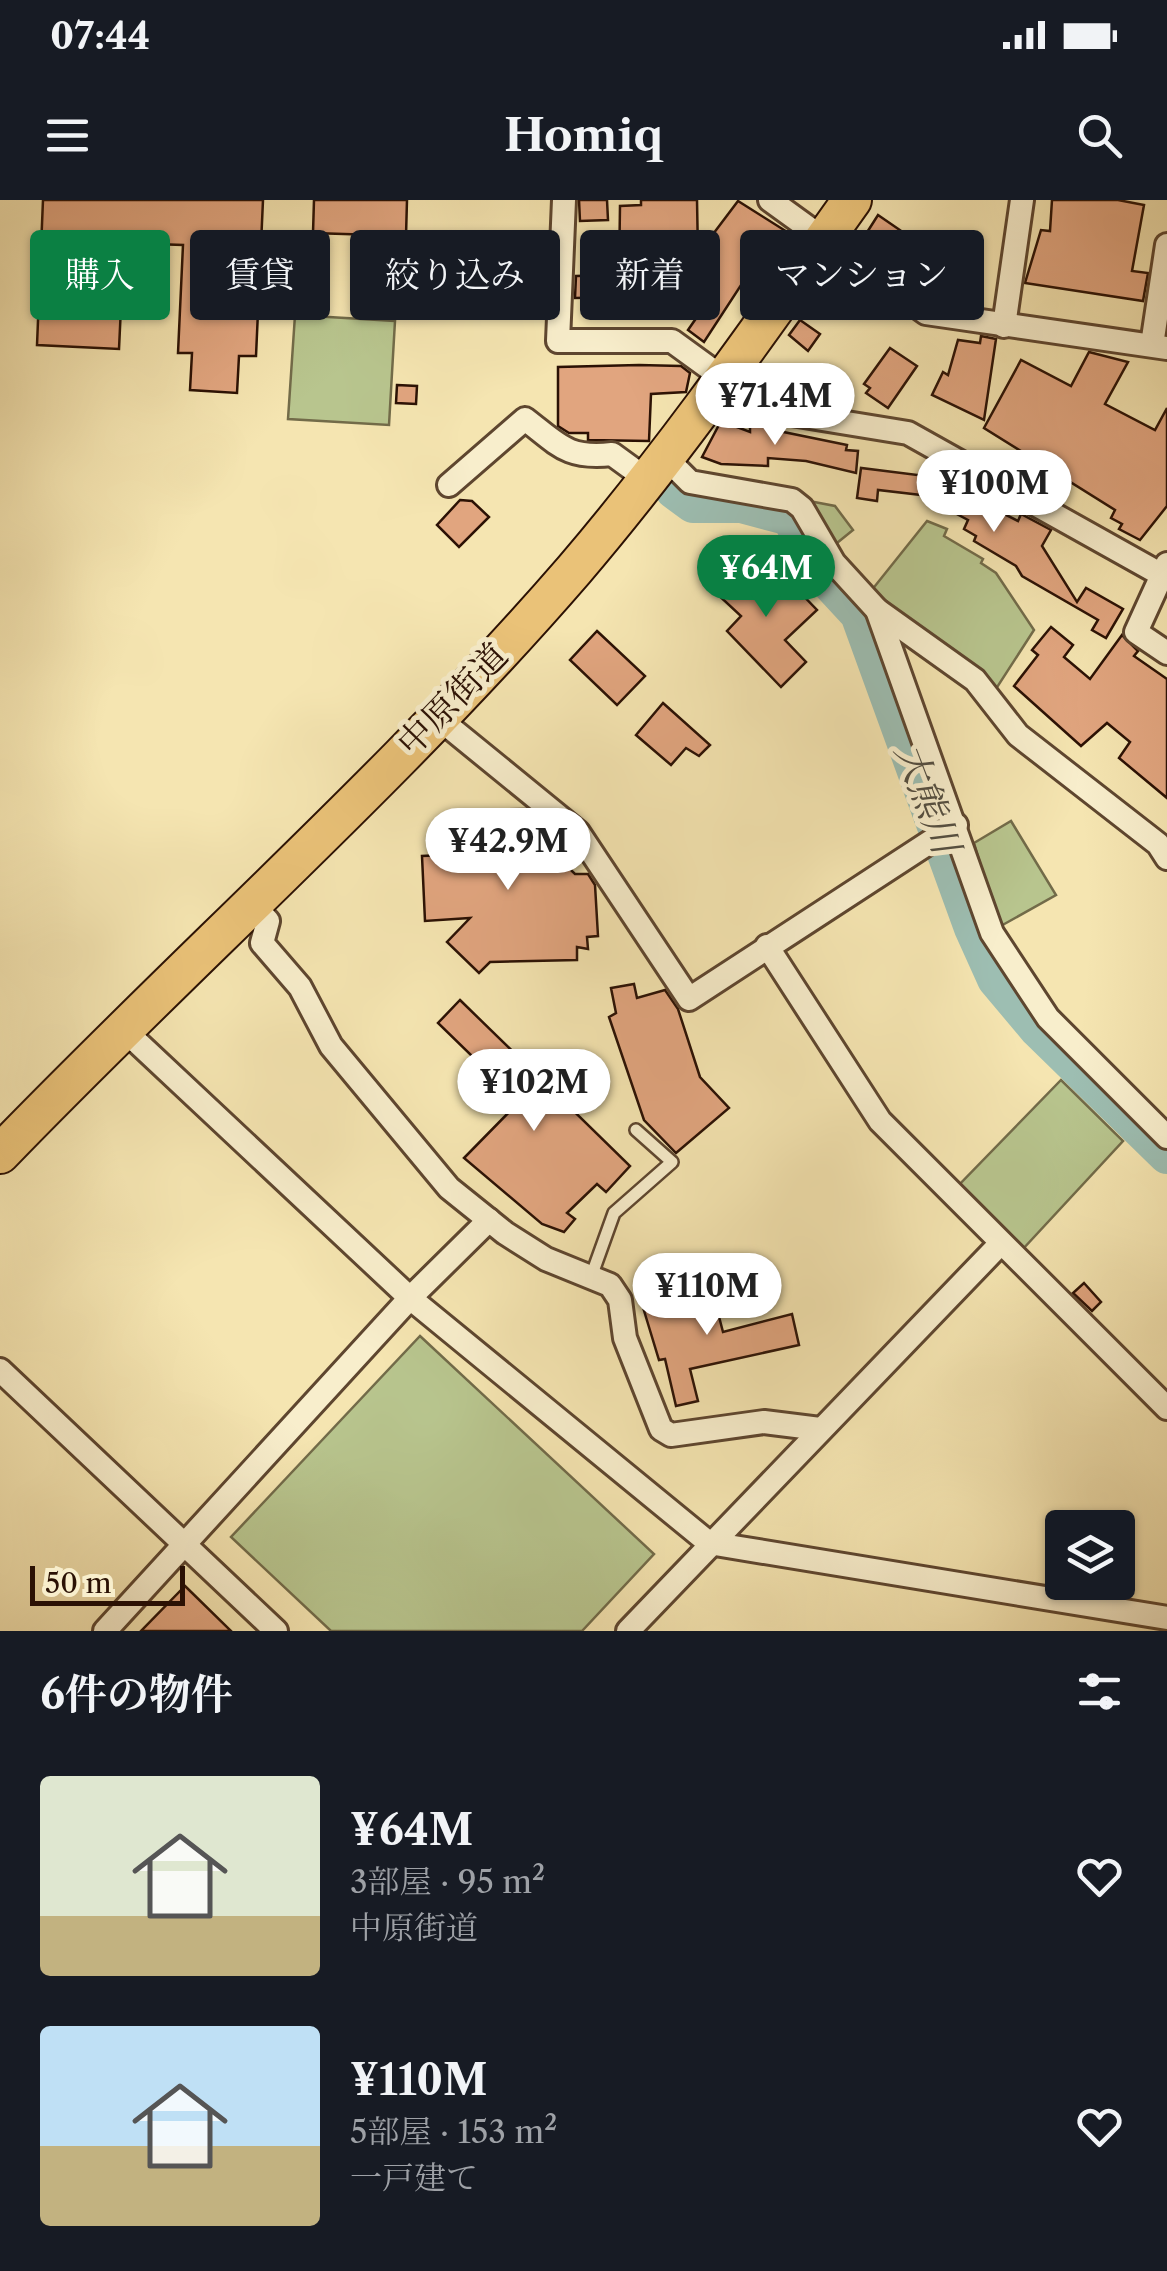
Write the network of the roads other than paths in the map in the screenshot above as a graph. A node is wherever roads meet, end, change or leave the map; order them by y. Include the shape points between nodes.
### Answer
1 (564, 200) edge
2 (770, 200) edge
3 (852, 200) edge
4 (1022, 200) edge
5 (813, 230) edge
6 (831, 230) edge
7 (1167, 245) edge
8 (766, 320) edge
9 (968, 320) edge
10 (1004, 326) junction
11 (1159, 346) edge
12 (724, 378) junction
13 (654, 466) junction
14 (449, 485) dead end
15 (1164, 570) edge
16 (877, 610) junction
17 (1167, 653) edge
18 (437, 717) junction
19 (946, 829) junction
20 (1167, 858) edge
21 (252, 902) junction
22 (767, 946) junction
23 (122, 1028) junction
24 (636, 1130) dead end
25 (1167, 1137) edge
26 (0, 1154) edge
27 (488, 1220) junction
28 (1001, 1242) junction
29 (591, 1277) junction
30 (410, 1298) junction
31 (0, 1370) edge
32 (1167, 1408) edge
33 (820, 1430) junction
34 (709, 1543) junction
35 (185, 1544) junction
36 (1167, 1619) edge
37 (105, 1631) edge
38 (276, 1631) edge
39 (628, 1631) edge
40 (1165, 1631) edge

1 - 12 street via 558,341 672,341
2 - 5 street
3 - 6 main road, 中原街道
4 - 10 street
7 - 11 street
8 - 12 main road, 中原街道
9 - 10 street
10 - 11 street
12 - 13 main road, 中原街道
12 - 15 street via 767,410 908,433
13 - 14 street via 612,454 570,454 525,419
13 - 16 street via 690,482 792,500
13 - 18 main road, 中原街道 via 573,570
15 - 17 street via 1136,632
16 - 19 street
16 - 20 street via 975,680 1018,735 1158,844
18 - 21 main road, 中原街道
18 - 22 street via 578,832 689,999
19 - 22 street
19 - 25 street via 1014,973 1048,1018
21 - 23 main road, 中原街道
21 - 27 street via 268,921 262,943 300,987 332,1046 436,1173
22 - 28 street via 880,1121
23 - 26 main road, 中原街道
23 - 30 street
24 - 29 lane via 672,1162 614,1213
27 - 29 street via 546,1259
27 - 30 street
28 - 32 street
28 - 33 street
29 - 33 street via 610,1285 620,1300 625,1338 661,1429 671,1436 764,1422
30 - 34 street
30 - 35 street
31 - 35 street
33 - 34 street
34 - 36 street
34 - 39 street
35 - 37 street
35 - 38 street
36 - 40 street

